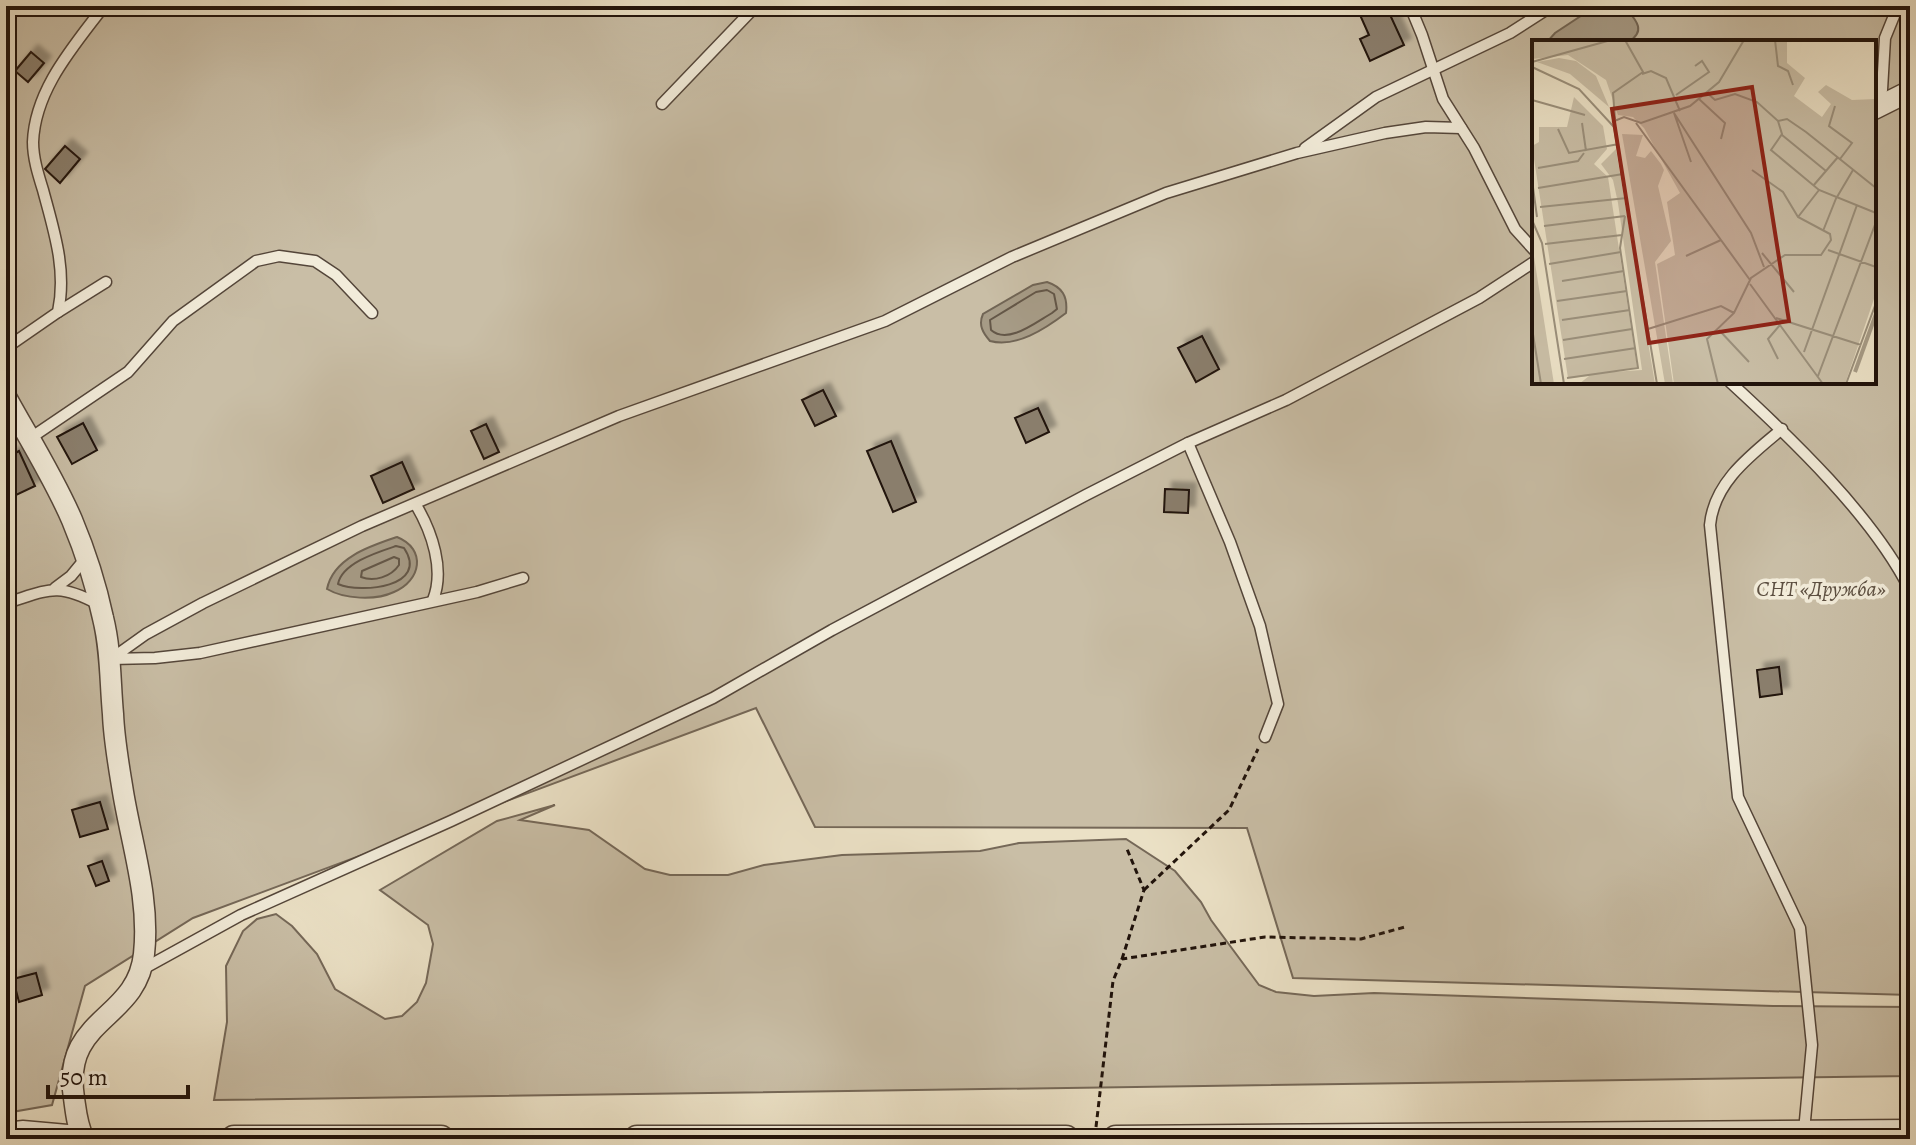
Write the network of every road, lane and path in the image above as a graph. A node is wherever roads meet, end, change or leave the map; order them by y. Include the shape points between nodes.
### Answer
1 (104, 6) edge
2 (756, 6) edge
3 (1410, 6) edge
4 (1552, 6) edge
5 (1898, 6) edge
6 (1433, 68) junction
7 (1910, 91) edge
8 (662, 104) dead end
9 (1876, 105) edge
10 (1876, 108) edge
11 (1461, 128) junction
12 (1297, 153) junction
13 (1532, 248) edge
14 (1532, 263) edge
15 (106, 282) dead end
16 (58, 312) junction
17 (372, 313) dead end
18 (6, 348) edge
19 (1732, 384) edge
20 (6, 397) edge
21 (1782, 429) junction
22 (29, 439) junction
23 (1188, 443) junction
24 (416, 505) junction
25 (85, 559) junction
26 (1905, 570) edge
27 (523, 578) dead end
28 (55, 588) junction
29 (1910, 590) edge
30 (433, 600) junction
31 (6, 603) edge
32 (100, 605) junction
33 (111, 659) junction
34 (1265, 737) joint
35 (1127, 849) dead end
36 (1144, 890) junction
37 (1405, 927) dead end
38 (1122, 959) junction
39 (143, 969) junction
40 (6, 1128) edge
41 (1804, 1133) junction
42 (1910, 1133) edge
43 (82, 1135) edge
44 (1634, 1137) edge
45 (285, 1138) edge
46 (855, 1138) edge
47 (234, 1139) edge
48 (441, 1139) edge
49 (637, 1139) edge
50 (732, 1139) edge
51 (1066, 1139) edge
52 (1095, 1139) edge
53 (1116, 1139) edge

1 - 16 lane via 54,74 33,139 58,246 63,289
2 - 8 lane
3 - 6 lane
4 - 6 lane via 1510,33
5 - 9 lane via 1885,38
6 - 11 lane via 1443,99
6 - 12 lane via 1376,97
7 - 10 street
11 - 12 lane via 1426,127
11 - 13 lane via 1515,229
12 - 24 lane via 1166,193 1012,257 885,321 619,416
14 - 23 lane via 1479,298 1286,400
15 - 16 lane
16 - 18 lane
17 - 22 lane via 315,261 279,256 256,261 173,321 128,372
19 - 21 lane
20 - 22 street
21 - 26 lane
21 - 41 lane via 1723,485 1710,525 1738,797 1800,928 1812,1045
22 - 25 street via 71,518
23 - 34 lane via 1260,626 1278,704
23 - 39 lane via 713,698 241,915
24 - 30 lane via 436,558 438,587
24 - 33 lane via 203,603
25 - 28 lane
25 - 32 street
26 - 29 lane
27 - 30 lane
28 - 31 lane
28 - 32 lane via 72,590
30 - 33 lane via 200,653
32 - 33 street
33 - 39 street via 113,717 145,916
34 - 36 path via 1229,810
35 - 36 path
36 - 38 path
37 - 38 path via 1361,939 1265,937
38 - 52 path via 1113,981
39 - 43 street via 111,1015 85,1037 74,1059 71,1078
40 - 43 lane
41 - 42 street
41 - 44 street
44 - 53 street
45 - 47 street
45 - 48 street
46 - 50 street
46 - 51 street
49 - 50 street

